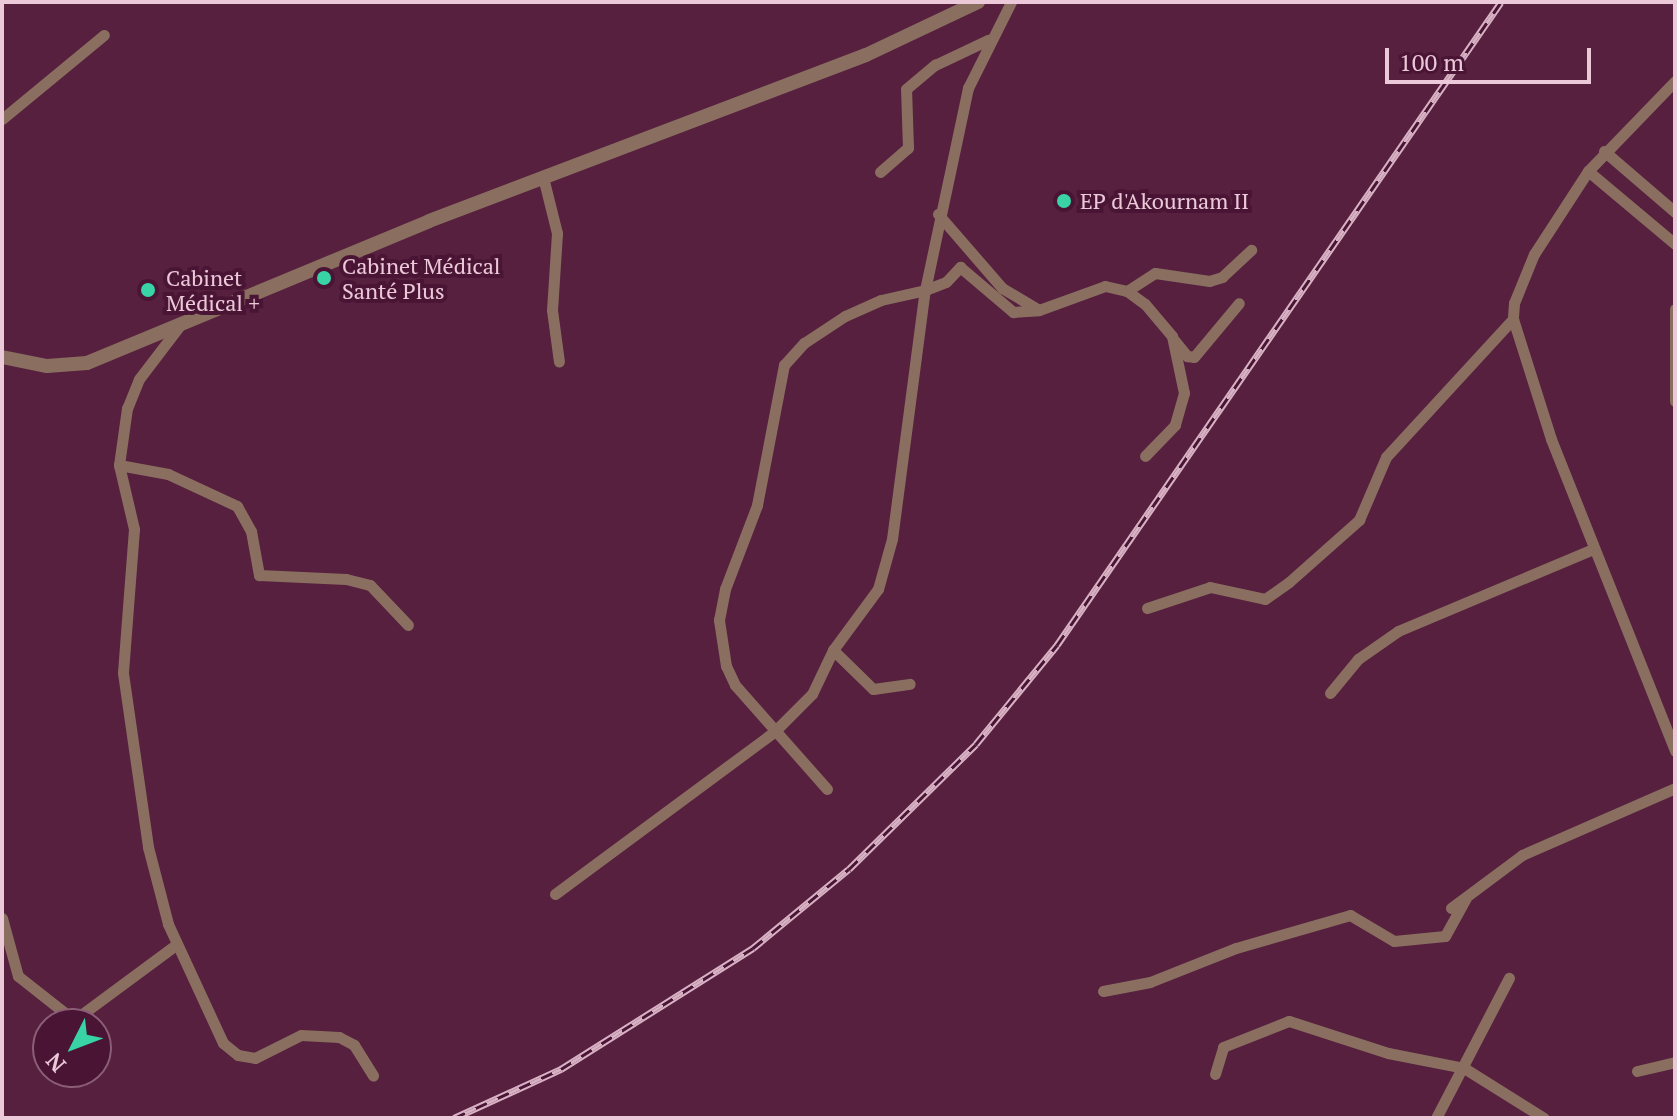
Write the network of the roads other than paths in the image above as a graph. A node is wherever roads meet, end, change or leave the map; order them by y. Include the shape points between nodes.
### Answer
1 (978, 2) edge
2 (1011, 2) edge
3 (104, 35) dead end
4 (988, 40) junction
5 (1675, 81) edge
6 (2, 119) edge
7 (1604, 151) junction
8 (1588, 171) junction
9 (880, 172) dead end
10 (544, 181) junction
11 (1675, 212) edge
12 (938, 214) junction
13 (1675, 244) edge
14 (1251, 250) dead end
15 (925, 290) junction
16 (1127, 291) junction
17 (1239, 303) dead end
18 (1675, 309) edge
19 (1039, 310) junction
20 (1513, 319) junction
21 (182, 324) junction
22 (1172, 336) junction
23 (2, 357) edge
24 (559, 362) dead end
25 (1675, 401) edge
26 (1145, 456) dead end
27 (119, 465) junction
28 (1593, 549) junction
29 (1147, 608) dead end
30 (408, 625) dead end
31 (833, 650) junction
32 (910, 684) dead end
33 (1330, 693) dead end
34 (775, 731) junction
35 (1675, 751) edge
36 (1675, 788) edge
37 (827, 789) dead end
38 (555, 894) dead end
39 (1466, 898) junction
40 (1451, 908) dead end
41 (2, 918) edge
42 (177, 944) junction
43 (1509, 978) dead end
44 (1103, 991) dead end
45 (1675, 1062) edge
46 (1464, 1068) junction
47 (1637, 1071) dead end
48 (1215, 1074) dead end
49 (373, 1076) dead end
50 (1436, 1118) edge
51 (1544, 1118) edge

1 - 10 street via 866,55
2 - 4 street
3 - 6 street
4 - 9 street via 945,59 906,89 908,148
4 - 12 street via 968,88
5 - 7 street
7 - 8 street
7 - 11 street
8 - 13 street
8 - 20 street via 1534,254
10 - 21 street via 429,221
10 - 24 street via 557,233 552,310
12 - 15 street
12 - 19 street via 1002,288
14 - 16 street via 1222,277 1209,281 1155,273
15 - 19 street via 946,282 960,267 1013,312
15 - 31 street via 889,553 878,589
15 - 34 street via 881,300 822,330 784,365 777,385 761,490 719,620 726,666 735,685
16 - 19 street via 1105,286
16 - 22 street via 1160,318
17 - 22 street via 1194,357 1183,353
18 - 25 street
20 - 28 street
20 - 29 street via 1386,457 1359,520 1289,582 1265,599 1210,587
21 - 23 street via 87,363 47,366
21 - 27 street via 139,379 127,408
22 - 26 street via 1183,408 1175,425
27 - 30 street via 168,474 237,506 251,531 259,575 370,585 393,603
27 - 42 street via 134,529 123,673 130,736 148,847
28 - 33 street via 1398,631 1358,659
28 - 35 street
31 - 32 street via 873,689
31 - 34 street via 812,694
34 - 37 street
34 - 38 street
36 - 39 street via 1522,855
39 - 40 street
39 - 44 street via 1445,936 1394,941 1350,915 1236,948 1150,982
41 - 42 street via 18,976 70,1017 81,1015
42 - 49 street via 218,1036 238,1055 255,1058 301,1035 339,1037 354,1045
43 - 46 street
45 - 47 street
46 - 48 street via 1388,1053 1289,1021 1223,1047
46 - 50 street
46 - 51 street

